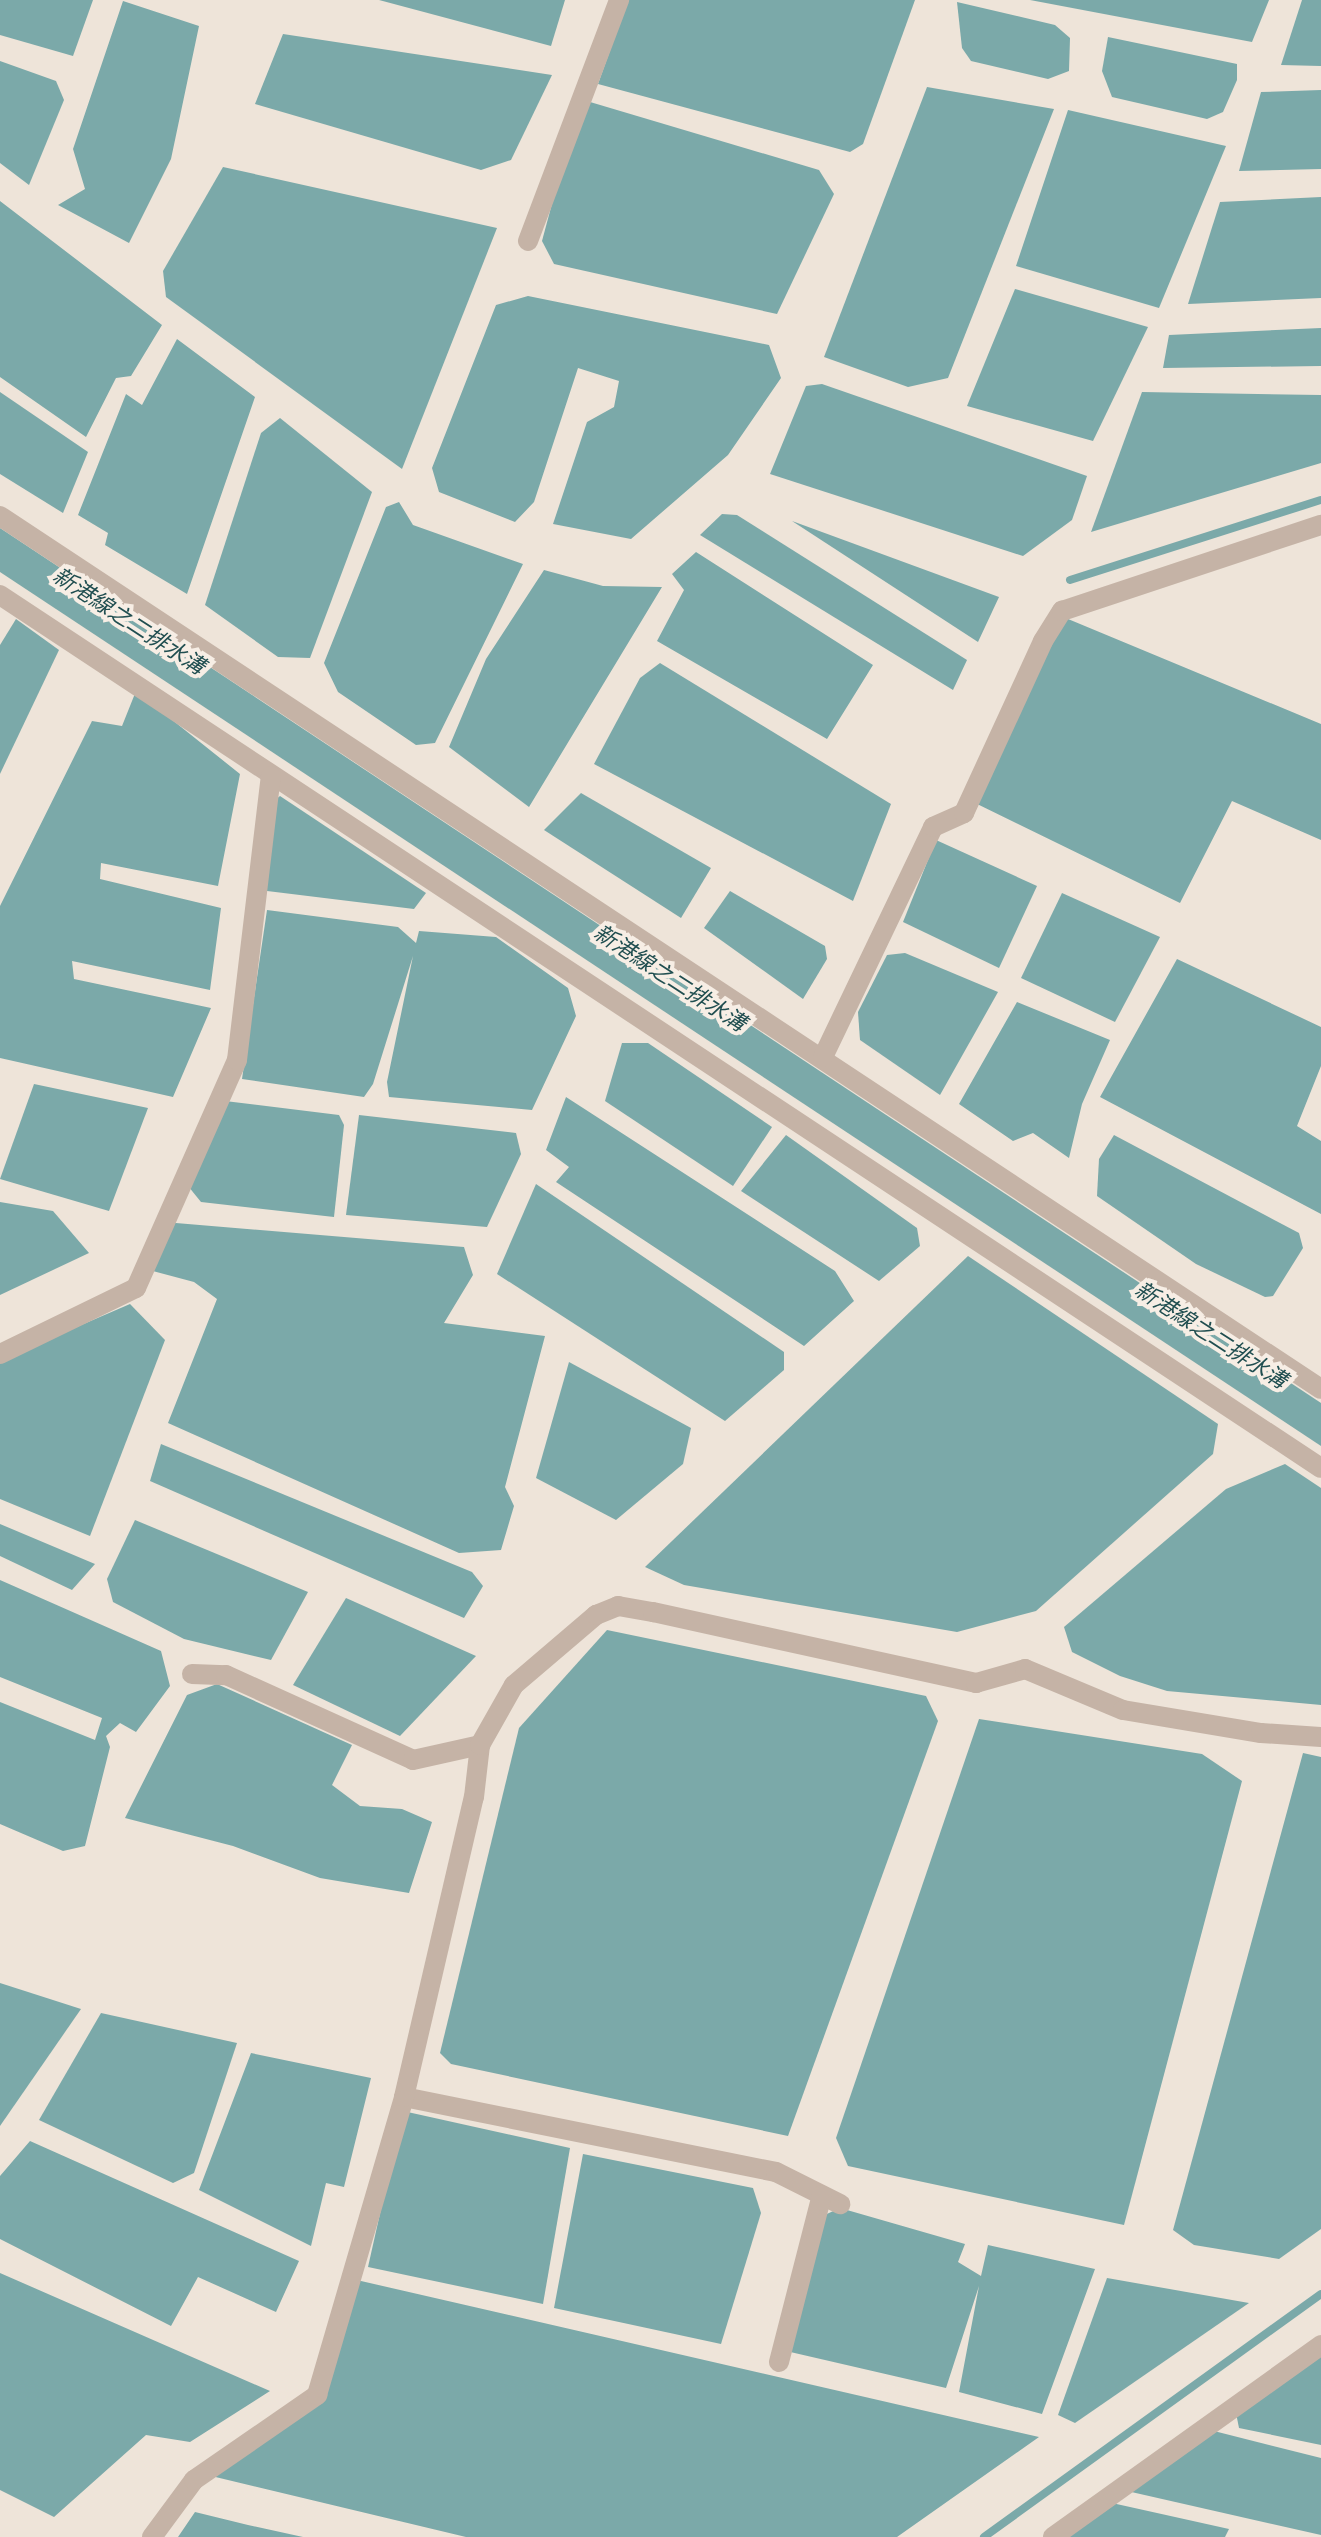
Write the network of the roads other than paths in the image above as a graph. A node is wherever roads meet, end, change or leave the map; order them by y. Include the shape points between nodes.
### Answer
1 (619, 0) edge
2 (528, 241) dead end
3 (0, 516) edge
4 (1321, 525) edge
5 (0, 595) edge
6 (271, 776) junction
7 (823, 1057) junction
8 (0, 1354) edge
9 (1321, 1389) edge
10 (1321, 1468) edge
11 (192, 1674) dead end
12 (1321, 1737) edge
13 (480, 1745) junction
14 (404, 2097) junction
15 (1321, 2345) edge
16 (779, 2362) dead end
17 (152, 2537) edge
18 (1053, 2537) edge

1 - 2 street
3 - 7 street
4 - 7 street via 1062,611 964,813 933,827
5 - 6 street
6 - 8 street via 237,1060 136,1288
6 - 10 street
7 - 9 street
11 - 13 street via 226,1675 413,1760
12 - 13 street via 1261,1733 1123,1710 1025,1669 976,1683 618,1606 596,1615 514,1685
13 - 14 street via 474,1797
14 - 16 street via 776,2172 831,2200
14 - 17 street via 317,2395 194,2480
15 - 18 street

